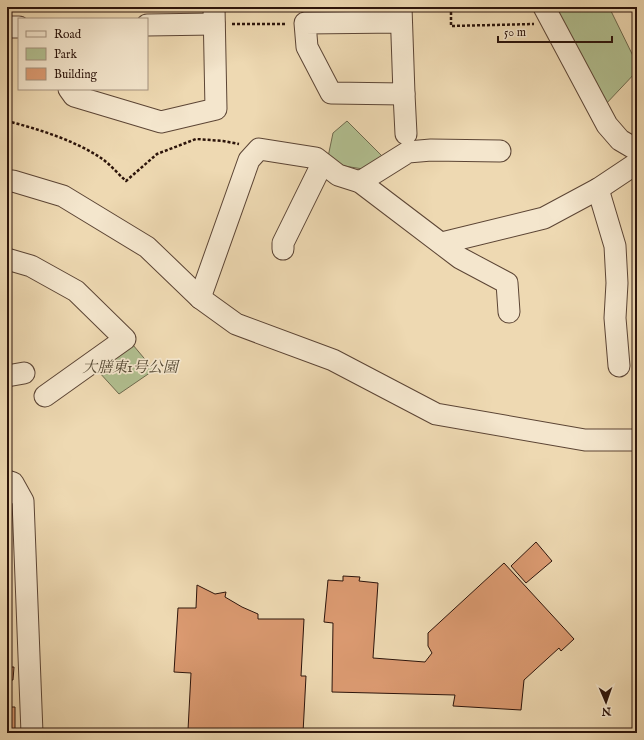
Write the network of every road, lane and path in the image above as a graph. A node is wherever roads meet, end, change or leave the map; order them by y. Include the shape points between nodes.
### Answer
1 (451, 7) edge
2 (401, 15) edge
3 (214, 16) edge
4 (540, 16) edge
5 (305, 24) junction
6 (148, 25) edge
7 (7, 27) edge
8 (18, 27) edge
9 (70, 90) edge
10 (404, 94) junction
11 (7, 121) edge
12 (406, 134) dead end
13 (259, 149) junction
14 (637, 150) edge
15 (500, 151) dead end
16 (637, 163) edge
17 (322, 164) junction
18 (7, 181) edge
19 (360, 182) junction
20 (598, 189) junction
21 (442, 243) junction
22 (283, 249) dead end
23 (7, 259) edge
24 (200, 298) junction
25 (509, 312) dead end
26 (619, 366) dead end
27 (45, 396) dead end
28 (637, 440) edge
29 (7, 482) edge
30 (32, 733) edge

1 - 4 path via 451,26
2 - 5 street
2 - 10 street
3 - 5 path
3 - 6 street
3 - 9 street via 216,109 161,122 74,96
4 - 14 street via 607,125 620,140
5 - 10 street via 307,47 331,93
7 - 8 street
10 - 12 street
11 - 13 path via 29,126 102,158 126,181 157,154 196,139 223,141
13 - 17 street via 316,158
13 - 24 street via 249,160
15 - 19 street via 408,152
16 - 20 street
17 - 19 street via 338,175
17 - 22 street via 283,243
18 - 24 street via 63,196 120,230 147,247
19 - 21 street
20 - 21 street via 544,218
20 - 26 street via 615,246 615,318
21 - 25 street via 460,258 507,283
23 - 27 street via 31,266 76,291 125,339
24 - 28 street via 236,324 333,360 436,414 585,440
29 - 30 street via 13,482 23,501

